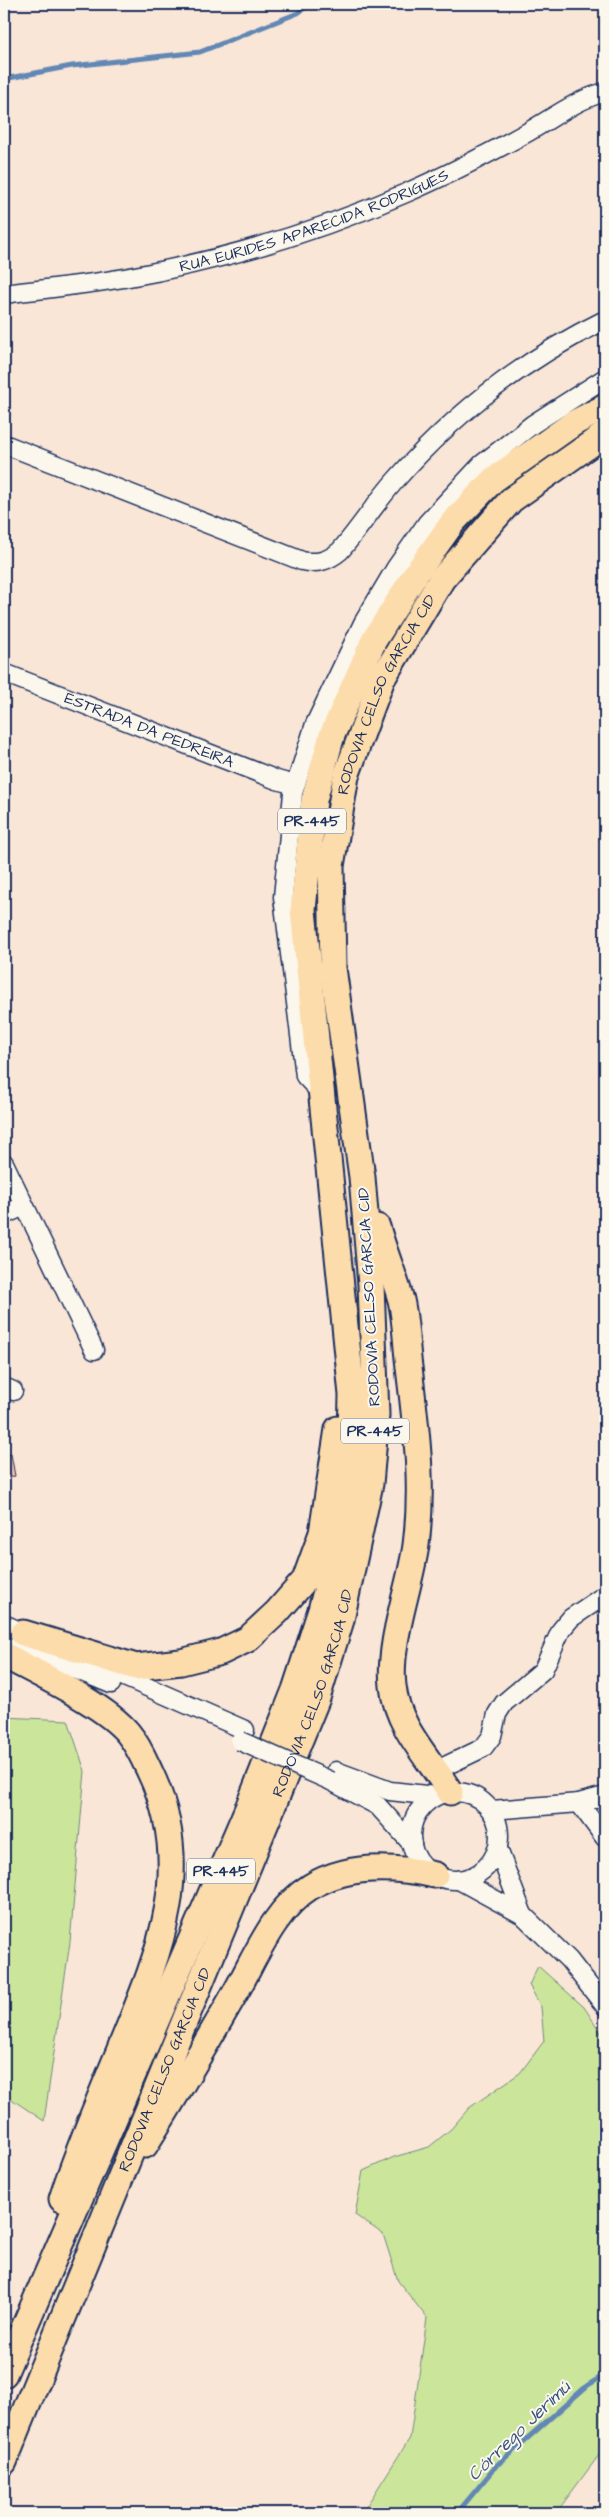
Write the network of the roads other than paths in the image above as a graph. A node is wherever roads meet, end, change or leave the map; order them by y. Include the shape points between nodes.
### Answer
1 (605, 92) edge
2 (4, 294) edge
3 (605, 320) edge
4 (605, 378) edge
5 (605, 407) edge
6 (605, 434) edge
7 (4, 444) edge
8 (4, 674) edge
9 (295, 785) junction
10 (321, 1092) junction
11 (4, 1164) edge
12 (362, 1178) junction
13 (24, 1206) junction
14 (4, 1215) edge
15 (348, 1345) junction
16 (94, 1350) dead end
17 (605, 1595) edge
18 (10, 1634) edge
19 (4, 1655) edge
20 (436, 1770) junction
21 (333, 1776) junction
22 (442, 1794) junction
23 (605, 1796) edge
24 (579, 1803) junction
25 (492, 1810) junction
26 (605, 1838) edge
27 (412, 1844) junction
28 (498, 1849) junction
29 (435, 1874) junction
30 (459, 1880) junction
31 (523, 1915) junction
32 (605, 2006) edge
33 (108, 2204) junction
34 (46, 2273) junction
35 (4, 2374) edge
36 (4, 2462) edge

1 - 2 street, RUA EURIDES APARECIDA RODRIGUES via 575,103 446,175 363,210 288,236 173,268
3 - 7 street via 539,357 449,425 401,475 340,551 317,562 302,561
4 - 9 street via 533,424 482,464 427,523 390,577 339,670 315,724
5 - 10 highway, RODOVIA CELSO GARCIA CID / PR-445 via 574,423 493,480 453,522 374,640 332,735 314,800 303,910
6 - 12 highway, RODOVIA CELSO GARCIA CID / PR-445 via 511,500 442,579 382,679 346,776 330,866 333,968
8 - 9 street, ESTRADA DA PEDREIRA
9 - 10 street via 283,897 305,1076
10 - 15 highway, RODOVIA CELSO GARCIA CID / PR-445
11 - 13 street
12 - 20 highway via 401,1301 419,1440 416,1545 392,1664 392,1687 399,1712 414,1742
12 - 33 highway, RODOVIA CELSO GARCIA CID / PR-445 via 371,1285 376,1416 370,1484 341,1620 317,1698
13 - 14 street
13 - 16 street
15 - 18 highway via 322,1534 305,1580 248,1639 221,1652 181,1662 136,1667
15 - 34 highway, RODOVIA CELSO GARCIA CID / PR-445 via 352,1395 350,1478 340,1540 295,1690 244,1817
17 - 20 street via 571,1618 561,1630 543,1670 504,1702 497,1714 492,1736 483,1748
18 - 21 street
19 - 34 highway via 101,1710 127,1732 158,1792 169,1830 172,1866 171,1898 152,1973 74,2161 56,2218
20 - 22 highway
21 - 22 street via 390,1792
21 - 27 street via 378,1806
22 - 25 street via 464,1792 475,1796
22 - 27 street via 426,1803 416,1816 411,1833
23 - 24 street
24 - 25 street
24 - 26 street
25 - 28 street via 499,1830
27 - 29 street via 420,1862
28 - 30 street via 483,1870
28 - 31 street
29 - 30 street
29 - 33 highway via 407,1869 353,1871 327,1878 308,1888 289,1906 256,1955 166,2112
30 - 31 street
31 - 32 street via 569,1960
33 - 36 highway, RODOVIA CELSO GARCIA CID / PR-445
34 - 35 highway, RODOVIA CELSO GARCIA CID / PR-445

